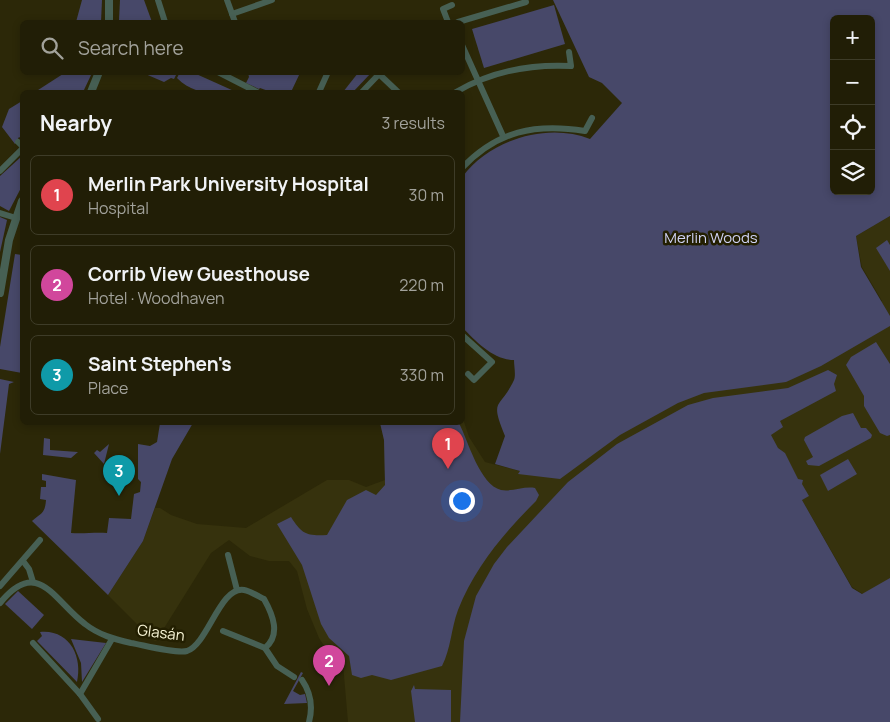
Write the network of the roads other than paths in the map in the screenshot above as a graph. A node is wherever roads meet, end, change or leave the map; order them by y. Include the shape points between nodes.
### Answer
1 (109, 0) edge
2 (158, 0) edge
3 (227, 0) edge
4 (247, 0) edge
5 (272, 0) edge
6 (498, 0) edge
7 (526, 2) dead end
8 (452, 6) dead end
9 (250, 8) junction
10 (501, 8) junction
11 (232, 14) junction
12 (109, 20) edge
13 (164, 20) edge
14 (234, 20) edge
15 (447, 20) edge
16 (464, 20) edge
17 (465, 52) edge
18 (569, 52) dead end
19 (98, 75) edge
20 (224, 75) edge
21 (327, 75) edge
22 (378, 75) edge
23 (382, 75) edge
24 (478, 80) junction
25 (92, 90) edge
26 (253, 90) edge
27 (320, 90) edge
28 (364, 90) edge
29 (396, 90) edge
30 (460, 90) edge
31 (592, 118) dead end
32 (503, 136) junction
33 (20, 147) edge
34 (465, 165) edge
35 (0, 171) edge
36 (20, 207) edge
37 (0, 213) edge
38 (16, 218) junction
39 (1, 273) edge
40 (0, 293) edge
41 (465, 338) edge
42 (468, 374) dead end
43 (40, 540) dead end
44 (228, 555) dead end
45 (23, 561) junction
46 (32, 582) junction
47 (0, 586) edge
48 (237, 590) junction
49 (0, 603) edge
50 (222, 630) dead end
51 (112, 639) junction
52 (34, 643) dead end
53 (265, 648) junction
54 (294, 677) dead end
55 (302, 680) dead end
56 (80, 694) junction
57 (98, 719) dead end
58 (308, 722) edge

1 - 12 street
2 - 13 street
3 - 11 street
4 - 9 street
5 - 9 street
6 - 10 street
7 - 10 street
8 - 15 street via 442,9
9 - 11 street
10 - 16 street
11 - 14 street
17 - 24 street
18 - 24 street via 571,66 520,69
19 - 25 street
20 - 26 street
21 - 27 street
22 - 28 street
23 - 29 street
24 - 30 street
24 - 32 street
31 - 32 street via 585,131 544,128
32 - 34 street
33 - 35 street
36 - 38 street
37 - 38 street
38 - 39 street
39 - 40 street
41 - 42 street via 492,362 474,380
43 - 45 street
44 - 48 street
45 - 46 street
45 - 47 street
46 - 49 street via 11,589
46 - 51 street, Glasán via 41,584 83,623
48 - 51 street, Glasán via 220,607 194,648 184,652
48 - 53 street via 245,590 264,599 269,608 275,636
50 - 53 street
51 - 56 street
52 - 56 street
53 - 54 street via 277,666
55 - 58 street via 310,698
56 - 57 street

